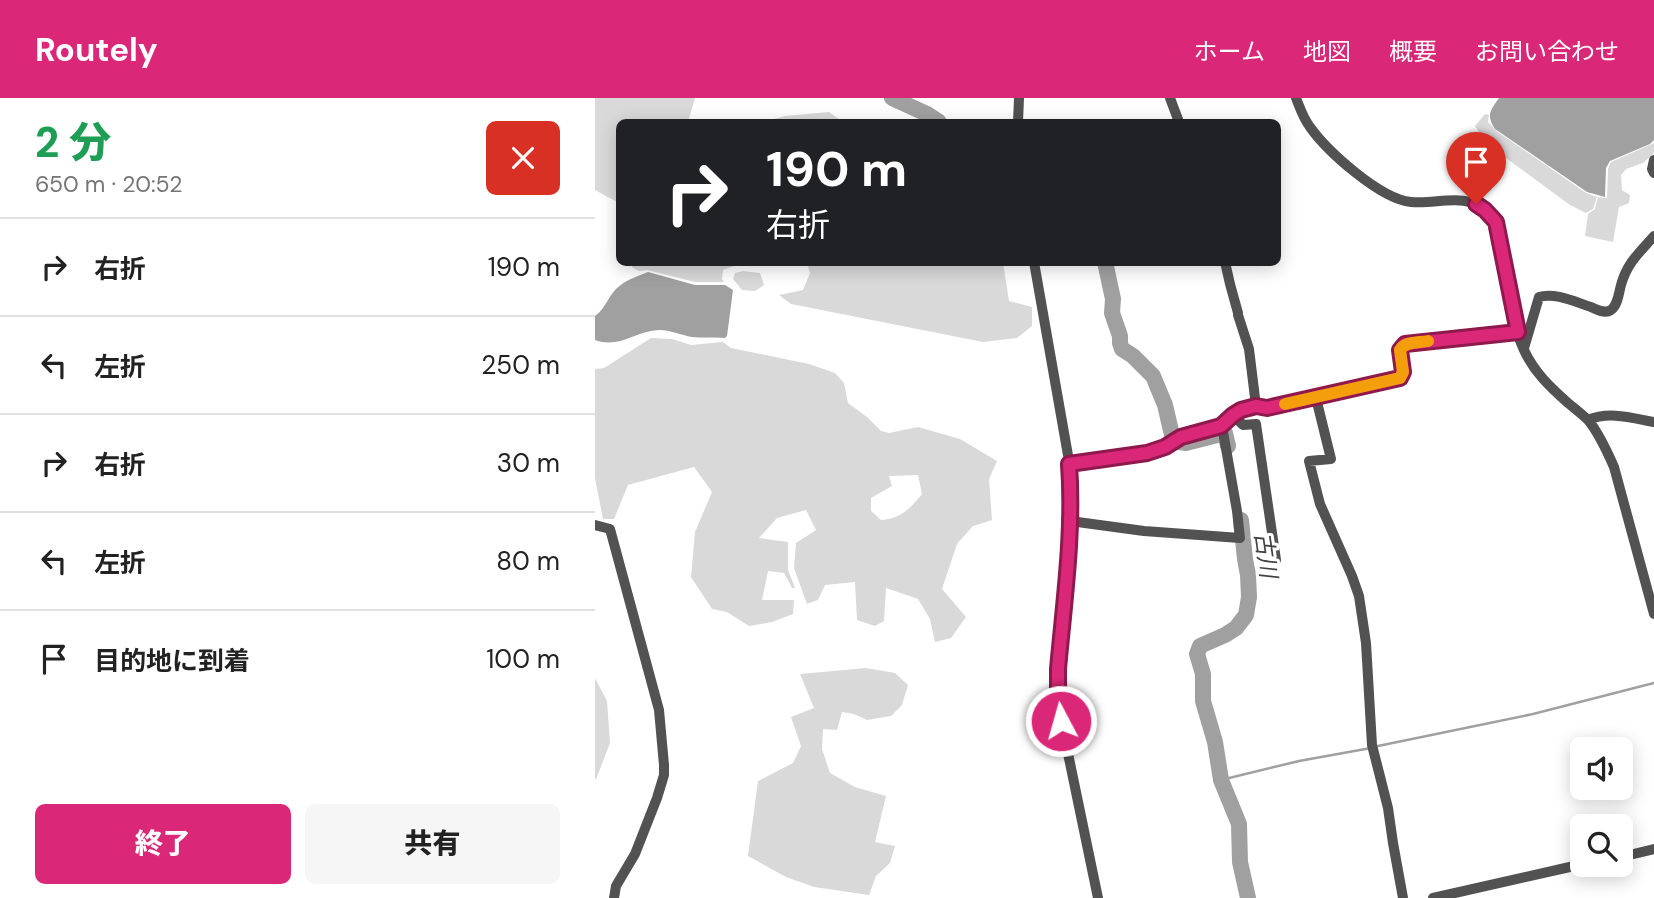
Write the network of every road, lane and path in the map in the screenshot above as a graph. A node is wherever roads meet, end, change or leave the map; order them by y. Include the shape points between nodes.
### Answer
1 (1019, 98) edge
2 (1170, 98) edge
3 (1296, 98) edge
4 (1019, 119) edge
5 (1178, 119) edge
6 (1654, 160) edge
7 (1654, 173) edge
8 (1654, 236) edge
9 (1035, 266) edge
10 (1226, 266) edge
11 (1518, 332) junction
12 (1524, 349) junction
13 (1316, 398) junction
14 (1256, 406) junction
15 (1233, 415) junction
16 (1588, 420) junction
17 (1654, 422) edge
18 (1222, 432) junction
19 (1069, 464) junction
20 (1070, 521) junction
21 (595, 524) edge
22 (1276, 560) dead end
23 (1654, 614) edge
24 (1654, 849) edge
25 (1633, 853) edge
26 (1570, 867) edge
27 (614, 898) edge
28 (1098, 898) edge
29 (1403, 898) edge
30 (1433, 898) edge

1 - 4 street
2 - 5 street
3 - 11 street via 1309,126 1325,145 1375,187 1411,202 1460,200 1476,204 1492,217
6 - 7 street
8 - 12 street via 1630,262 1611,310 1539,297
9 - 19 street
10 - 14 street via 1249,349
11 - 12 street
11 - 13 street via 1405,344 1400,350 1400,378
12 - 16 street via 1541,377
13 - 14 street
13 - 29 street via 1331,459 1309,461 1319,504 1359,596 1372,745
14 - 15 street
15 - 18 street
15 - 22 street via 1243,425 1256,425
16 - 17 street via 1611,415
16 - 23 street via 1614,467
18 - 19 street via 1177,439 1147,453
18 - 20 street via 1240,538
19 - 20 street
20 - 28 street via 1058,690
21 - 27 street via 610,529 659,710 664,765 657,798
24 - 25 street
26 - 30 street

